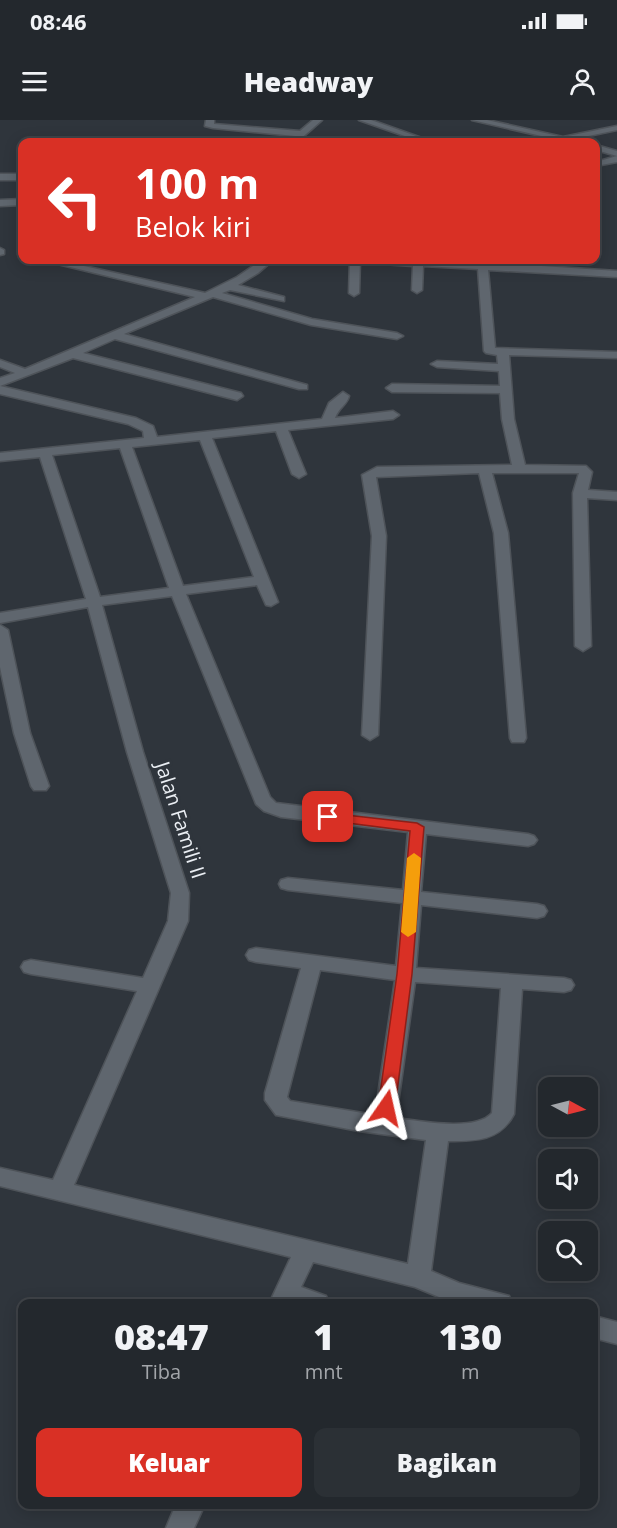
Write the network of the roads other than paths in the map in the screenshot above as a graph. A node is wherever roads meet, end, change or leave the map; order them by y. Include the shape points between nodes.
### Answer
1 (210, 120) edge
2 (318, 120) edge
3 (363, 120) edge
4 (476, 120) edge
5 (401, 123) dead end
6 (379, 125) junction
7 (617, 128) edge
8 (303, 134) junction
9 (298, 138) edge
10 (417, 138) edge
11 (558, 138) edge
12 (568, 138) edge
13 (600, 149) edge
14 (617, 154) edge
15 (617, 159) edge
16 (600, 163) edge
17 (0, 177) edge
18 (18, 177) edge
19 (18, 202) edge
20 (0, 203) edge
21 (64, 264) edge
22 (263, 264) edge
23 (355, 264) edge
24 (418, 264) edge
25 (474, 264) edge
26 (578, 264) edge
27 (483, 265) junction
28 (577, 271) junction
29 (617, 274) edge
30 (228, 286) junction
31 (417, 290) dead end
32 (354, 293) dead end
33 (207, 295) junction
34 (280, 299) dead end
35 (114, 335) junction
36 (397, 336) dead end
37 (503, 353) junction
38 (72, 354) junction
39 (617, 355) edge
40 (0, 363) edge
41 (437, 364) dead end
42 (505, 368) junction
43 (25, 373) junction
44 (0, 382) edge
45 (303, 387) dead end
46 (392, 388) dead end
47 (0, 390) edge
48 (507, 390) junction
49 (237, 396) dead end
50 (343, 396) dead end
51 (393, 415) dead end
52 (328, 420) junction
53 (281, 427) junction
54 (204, 434) junction
55 (151, 440) junction
56 (125, 444) junction
57 (45, 452) junction
58 (0, 457) edge
59 (519, 468) junction
60 (484, 469) junction
61 (299, 474) dead end
62 (580, 493) junction
63 (617, 496) edge
64 (262, 580) junction
65 (177, 590) junction
66 (94, 602) junction
67 (271, 602) dead end
68 (0, 618) edge
69 (0, 630) edge
70 (584, 646) dead end
71 (370, 735) dead end
72 (518, 738) dead end
73 (40, 786) dead end
74 (417, 827) junction
75 (528, 840) dead end
76 (288, 884) dead end
77 (411, 898) junction
78 (537, 911) dead end
79 (256, 955) dead end
80 (312, 963) junction
81 (31, 967) dead end
82 (405, 974) junction
83 (512, 982) junction
84 (564, 985) dead end
85 (150, 986) junction
86 (384, 1124) junction
87 (438, 1133) junction
88 (0, 1177) edge
89 (60, 1191) junction
90 (306, 1250) junction
91 (418, 1277) junction
92 (284, 1298) edge
93 (480, 1299) edge
94 (598, 1328) edge
95 (617, 1333) edge
96 (188, 1509) edge
97 (180, 1528) edge

1 - 8 street via 208,124 213,126
2 - 8 street
3 - 6 street
4 - 11 street
5 - 6 street
6 - 10 street
7 - 12 street
8 - 9 street
13 - 14 street
15 - 16 street
17 - 18 street
19 - 20 street
21 - 33 street
22 - 30 street
23 - 32 street
24 - 31 street
25 - 27 street
26 - 28 street
27 - 28 street
27 - 37 street via 490,351
28 - 29 street
30 - 33 street
30 - 34 street
33 - 35 street
33 - 36 street via 311,322
35 - 38 street
35 - 45 street
37 - 39 street
37 - 42 street
38 - 43 street
38 - 49 street
40 - 43 street
41 - 42 street
42 - 48 street
43 - 44 street
46 - 48 street
47 - 55 street via 132,421 149,429
48 - 59 street via 508,419
50 - 52 street
51 - 52 street
52 - 53 street
53 - 54 street
53 - 61 street
54 - 55 street
54 - 64 street
55 - 56 street
56 - 57 street
56 - 65 street
57 - 58 street
57 - 66 street, Jalan Famili II
59 - 60 street
59 - 62 street via 585,470
60 - 71 street via 377,471 369,475 379,536
60 - 72 street via 501,533
62 - 63 street
62 - 70 street
64 - 65 street
64 - 67 street
65 - 66 street
65 - 74 street via 262,800 281,811
66 - 68 street
66 - 85 street, Jalan Famili II via 135,752 180,893 178,921
69 - 73 street via 22,733
74 - 75 street
74 - 77 street
76 - 77 street
77 - 78 street
77 - 82 street
79 - 80 street
80 - 82 street
80 - 86 street via 276,1100 284,1108
81 - 85 street
82 - 83 street
82 - 86 street
83 - 84 street
83 - 87 street via 503,1114 490,1128
85 - 89 street, Jalan Famili II
86 - 87 street
87 - 91 street
88 - 89 street
89 - 90 street
90 - 91 street
90 - 92 street
91 - 93 street
94 - 95 street
96 - 97 street

